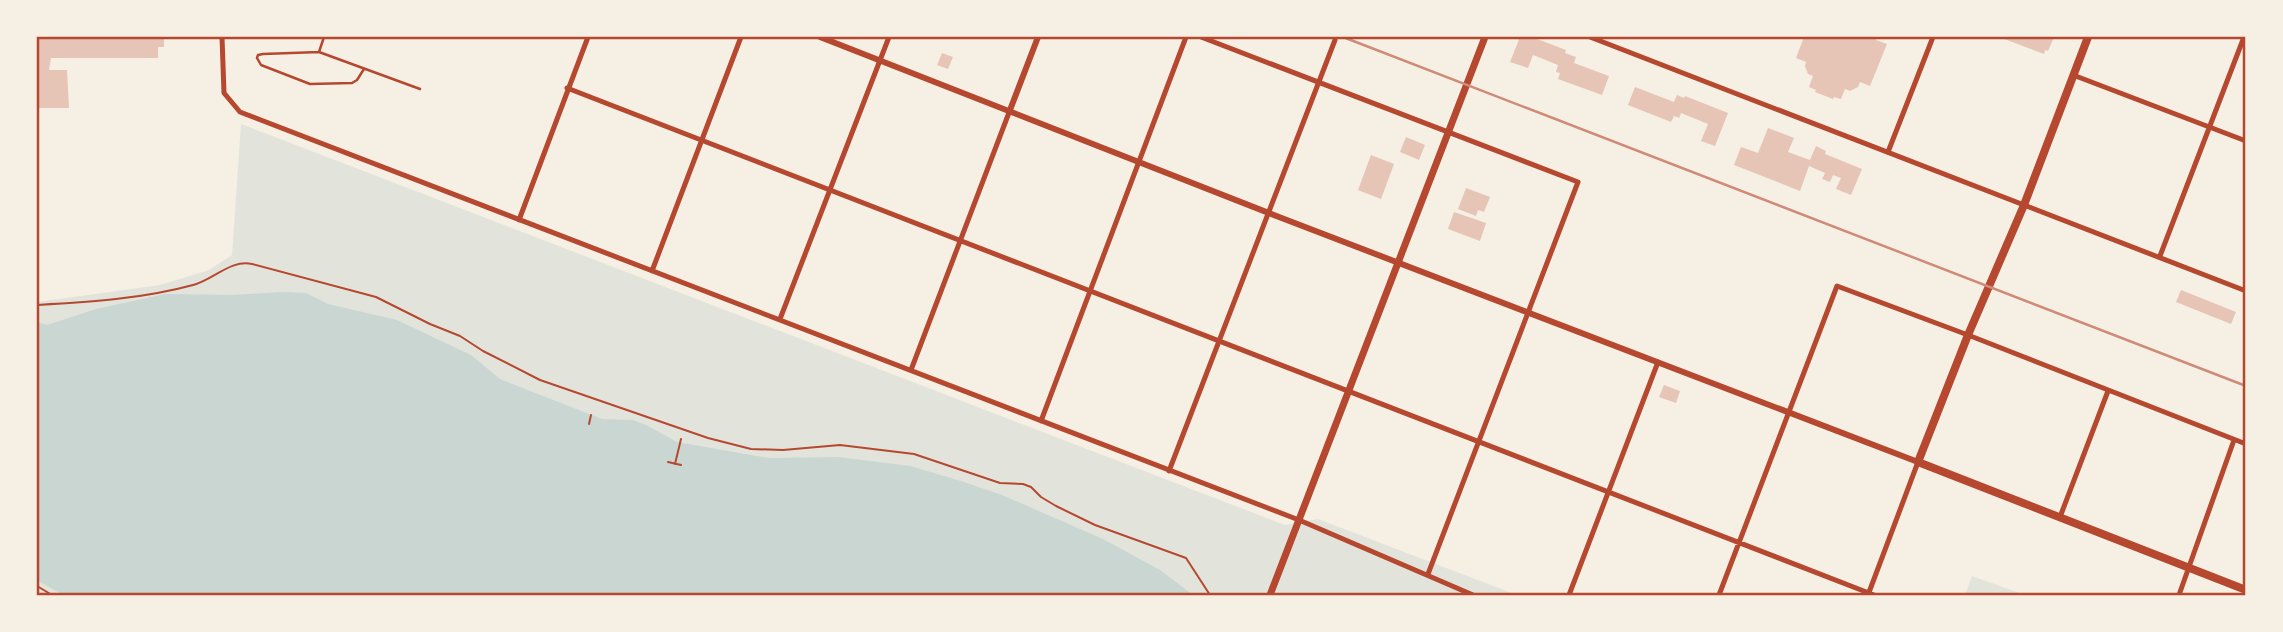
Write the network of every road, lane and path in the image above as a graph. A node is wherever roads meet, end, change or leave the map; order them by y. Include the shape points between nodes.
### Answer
1 (222, 37) edge
2 (324, 37) edge
3 (588, 37) edge
4 (741, 37) edge
5 (820, 37) edge
6 (889, 37) edge
7 (1038, 37) edge
8 (1186, 37) edge
9 (1202, 37) edge
10 (1485, 37) edge
11 (1590, 37) edge
12 (1933, 37) edge
13 (2088, 37) edge
14 (2244, 37) edge
15 (1335, 40) dead end
16 (319, 52) junction
17 (880, 60) junction
18 (364, 69) junction
19 (2073, 75) junction
20 (1318, 81) junction
21 (567, 88) junction
22 (420, 89) dead end
23 (1010, 110) junction
24 (2210, 127) junction
25 (1449, 131) junction
26 (701, 141) junction
27 (2246, 141) edge
28 (1888, 152) junction
29 (1138, 161) junction
30 (830, 191) junction
31 (2024, 205) junction
32 (1269, 212) junction
33 (519, 220) junction
34 (960, 241) junction
35 (2160, 256) junction
36 (1398, 263) junction
37 (652, 271) junction
38 (2246, 291) edge
39 (1090, 293) junction
40 (37, 305) edge
41 (1530, 312) junction
42 (780, 319) junction
43 (1968, 335) junction
44 (1219, 341) junction
45 (1658, 362) junction
46 (911, 370) junction
47 (1347, 390) junction
48 (2108, 390) junction
49 (1789, 412) junction
50 (591, 415) dead end
51 (1041, 421) junction
52 (589, 424) dead end
53 (681, 439) dead end
54 (2234, 440) junction
55 (1480, 441) junction
56 (2246, 444) edge
57 (668, 462) dead end
58 (1918, 462) junction
59 (675, 464) junction
60 (681, 465) dead end
61 (1169, 471) junction
62 (1609, 491) junction
63 (2060, 517) junction
64 (1299, 520) junction
65 (1739, 542) junction
66 (2189, 568) junction
67 (1428, 574) junction
68 (37, 586) edge
69 (2246, 590) edge
70 (1870, 594) edge
71 (52, 595) edge
72 (1210, 595) edge
73 (1270, 595) edge
74 (1473, 595) edge
75 (1569, 595) edge
76 (1719, 595) edge
77 (2179, 595) edge

1 - 33 street via 224,93 240,112
2 - 16 lane
3 - 21 street
4 - 26 street
5 - 17 street
6 - 17 street
7 - 23 street
8 - 29 street
9 - 20 street
10 - 25 main road
11 - 28 street
12 - 28 street
13 - 19 main road
14 - 24 street
15 - 20 street
16 - 18 lane
16 - 18 lane via 257,58 261,65 310,84 352,83
17 - 23 street
17 - 30 street
18 - 22 lane
19 - 24 street
19 - 31 main road
20 - 25 street
20 - 32 street
21 - 26 street
21 - 33 street
23 - 29 street
23 - 34 street
24 - 27 street
24 - 35 street
25 - 36 main road
25 - 41 street via 1578,182
26 - 30 street
26 - 37 street
28 - 31 street
29 - 32 street
29 - 39 street
30 - 34 street
30 - 42 street
31 - 35 street
31 - 43 main road
32 - 36 street
32 - 44 street
33 - 37 street
34 - 39 street
34 - 46 street
35 - 38 street
36 - 41 street
36 - 47 main road
37 - 42 street
39 - 44 street
39 - 51 street
40 - 72 path via 163,291 212,278 240,262 252,264 376,297 540,380 708,438 751,449 840,444 914,454 1000,483 1023,484 1095,525 1186,558
41 - 45 street
41 - 55 street
42 - 46 street
43 - 48 street
43 - 49 street via 1837,286
43 - 58 main road
44 - 47 street
44 - 61 street
45 - 49 street
45 - 62 street
46 - 51 street
47 - 55 street
47 - 64 main road
48 - 54 street
48 - 63 street
49 - 58 street
49 - 65 street
50 - 52 path
51 - 61 street
53 - 59 path
54 - 56 street
54 - 66 street
55 - 62 street
55 - 67 street
57 - 59 path
58 - 63 main road
58 - 70 street
59 - 60 path
61 - 64 street
62 - 65 street
62 - 75 street
63 - 66 main road
64 - 67 street
64 - 73 main road
65 - 70 street
65 - 76 street
66 - 69 main road
66 - 77 street
67 - 74 street
68 - 71 path

